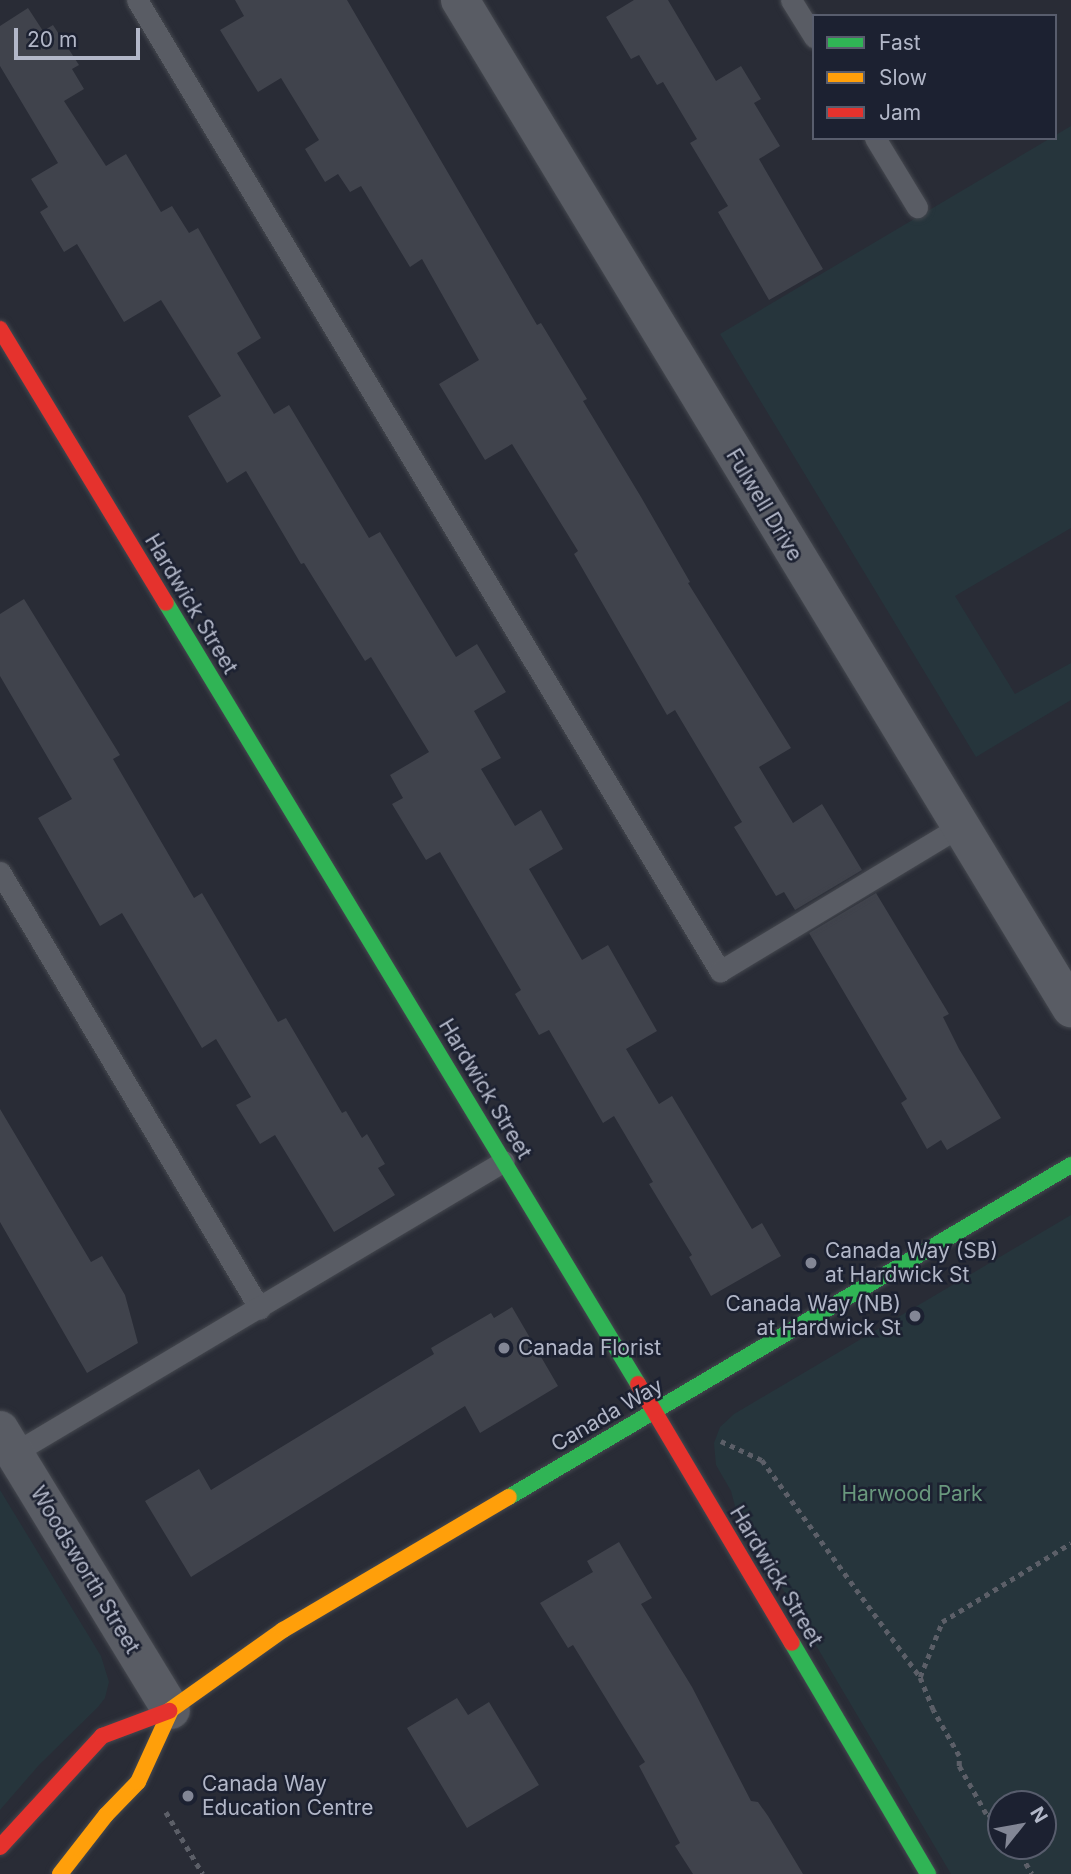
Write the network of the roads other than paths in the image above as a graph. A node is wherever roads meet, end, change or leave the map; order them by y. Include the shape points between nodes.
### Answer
1 (137, 0) edge
2 (460, 0) edge
3 (792, 0) edge
4 (812, 34) edge
5 (877, 140) edge
6 (917, 207) dead end
7 (0, 329) edge
8 (959, 827) junction
9 (0, 872) edge
10 (1071, 1008) edge
11 (504, 1161) junction
12 (1071, 1165) edge
13 (260, 1309) junction
14 (655, 1411) junction
15 (7, 1441) edge
16 (171, 1710) junction
17 (0, 1847) edge
18 (60, 1874) edge
19 (928, 1874) edge

1 - 8 lane via 720,971
2 - 8 street, Fulwell Drive
3 - 4 lane
5 - 6 lane
7 - 11 street, Hardwick Street
8 - 10 street, Fulwell Drive
9 - 13 lane
11 - 13 lane
11 - 14 street, Hardwick Street
12 - 14 street, Canada Way
13 - 15 lane
14 - 16 street, Canada Way via 283,1630
14 - 19 street, Hardwick Street
15 - 16 street, Woodsworth Street
16 - 17 street, Canada Way via 102,1736
16 - 18 street, Canada Way via 138,1782

